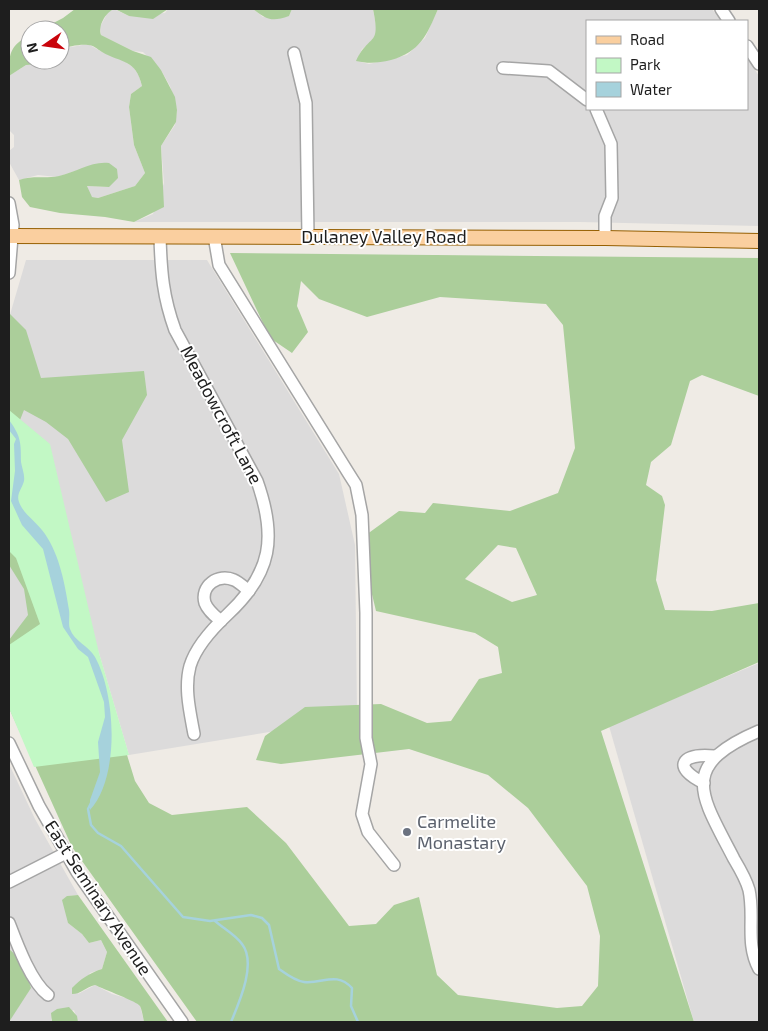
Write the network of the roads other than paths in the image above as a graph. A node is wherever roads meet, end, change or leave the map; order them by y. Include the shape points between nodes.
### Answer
1 (721, 9) edge
2 (728, 20) edge
3 (294, 53) dead end
4 (503, 68) dead end
5 (586, 99) edge
6 (596, 110) edge
7 (9, 203) edge
8 (10, 236) edge
9 (214, 236) junction
10 (160, 237) junction
11 (308, 237) junction
12 (605, 238) junction
13 (759, 240) edge
14 (9, 273) edge
15 (250, 591) junction
16 (220, 621) junction
17 (759, 731) edge
18 (194, 734) dead end
19 (9, 743) edge
20 (714, 756) junction
21 (704, 783) junction
22 (66, 853) junction
23 (394, 865) dead end
24 (9, 882) edge
25 (754, 888) edge
26 (9, 923) edge
27 (759, 969) edge
28 (48, 995) dead end
29 (182, 1022) edge

1 - 2 street
3 - 11 street via 306,103
4 - 5 street via 549,71
6 - 12 street via 611,144 612,198 605,216
7 - 8 street
8 - 10 main road, Dulaney Valley Road
8 - 14 street
9 - 10 main road, Dulaney Valley Road
9 - 11 main road, Dulaney Valley Road
9 - 23 street via 219,264 349,474 361,502 366,613 366,738 371,764 362,814 368,832
10 - 15 street, Meadowcroft Lane via 163,292 175,330 247,459 263,498 269,548 266,563
11 - 12 main road, Dulaney Valley Road
12 - 13 main road, Dulaney Valley Road
15 - 16 street, Meadowcroft Lane
15 - 16 street via 235,580 218,578 211,582 204,594 205,602
16 - 18 street, Meadowcroft Lane via 197,650 191,664 188,691
17 - 20 street via 735,741
19 - 22 street, East Seminary Avenue
20 - 21 street via 708,765
20 - 21 street via 698,754 685,761 688,774
21 - 25 street via 706,803
22 - 24 street
22 - 29 street, East Seminary Avenue
25 - 27 street via 751,946
26 - 28 street via 27,964

